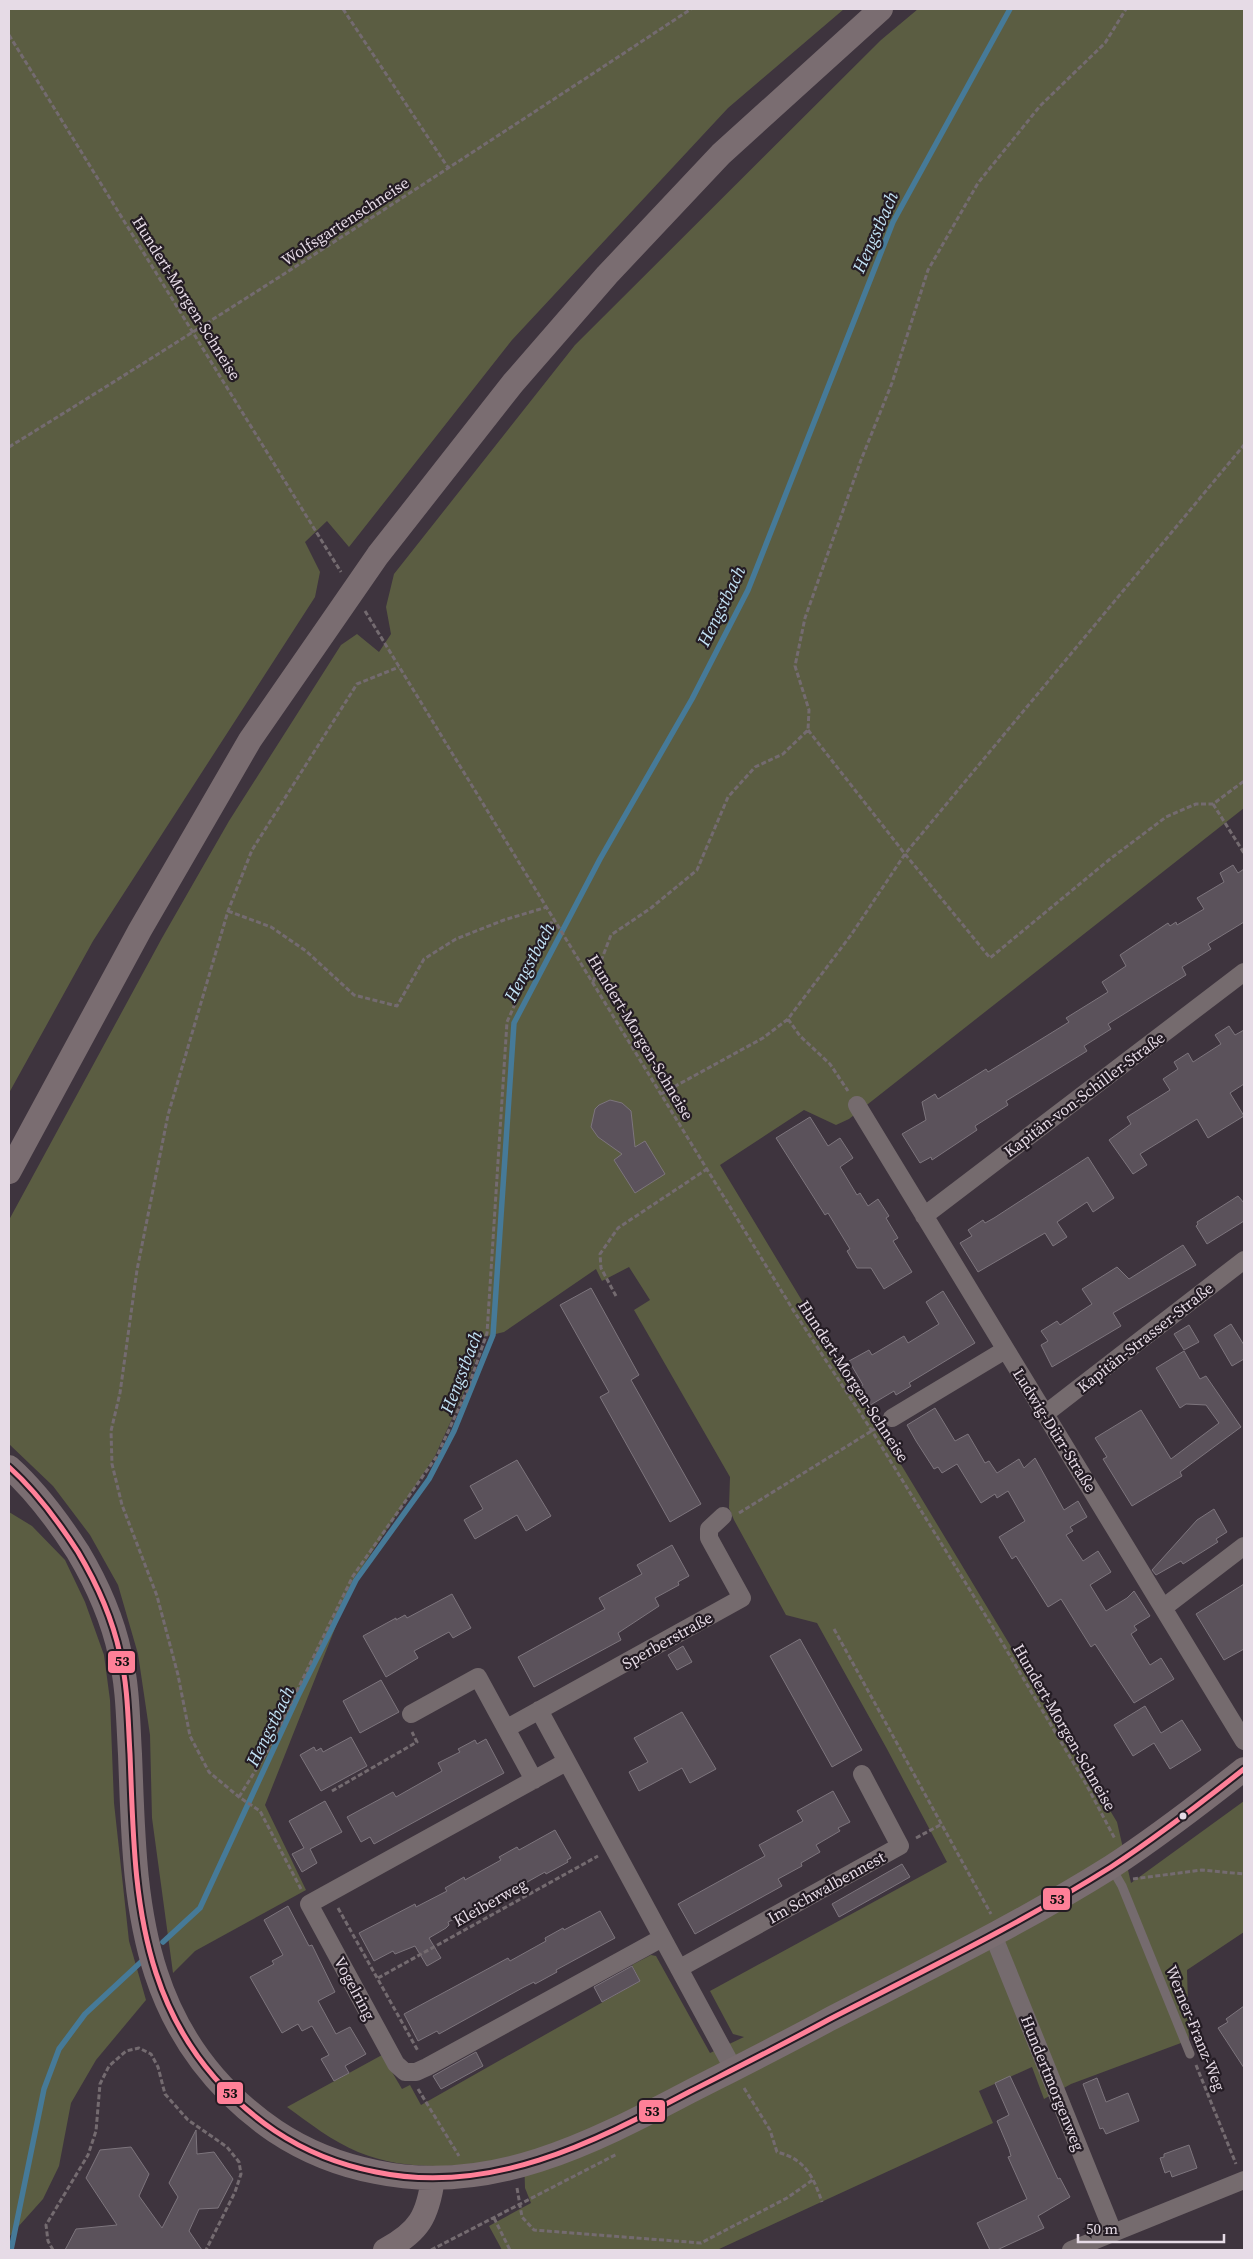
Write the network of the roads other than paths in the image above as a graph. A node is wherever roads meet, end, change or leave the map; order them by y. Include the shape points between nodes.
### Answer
1 (881, 9) edge
2 (1244, 972) edge
3 (857, 1105) road end
4 (9, 1172) edge
5 (924, 1216) junction
6 (1244, 1260) edge
7 (1005, 1350) junction
8 (1046, 1414) junction
9 (892, 1418) road end
10 (9, 1467) edge
11 (9, 1491) edge
12 (723, 1516) road end
13 (1244, 1546) edge
14 (76, 1550) junction
15 (1163, 1608) junction
16 (540, 1710) junction
17 (411, 1714) road end
18 (507, 1728) junction
19 (1244, 1741) edge
20 (566, 1762) junction
21 (1244, 1769) edge
22 (862, 1774) dead end
23 (534, 1780) junction
24 (1116, 1877) junction
25 (992, 1924) junction
26 (662, 1938) junction
27 (680, 1968) junction
28 (1190, 2054) road end
29 (734, 2070) junction
30 (1241, 2173) edge
31 (433, 2178) junction
32 (1108, 2239) edge
33 (385, 2250) edge
34 (1071, 2250) edge

1 - 4 street via 722,154 607,275 513,383 378,555 250,740 169,878
2 - 5 street, Kapitän-von-Schiller-Straße
3 - 5 street, Ludwig-Dürr-Straße
5 - 7 street, Ludwig-Dürr-Straße
6 - 8 street, Kapitän-Strasser-Straße
7 - 8 street, Ludwig-Dürr-Straße
7 - 9 street, Ludwig-Dürr-Straße
8 - 15 street, Ludwig-Dürr-Straße
10 - 14 street via 37,1494 61,1524
11 - 14 street via 22,1499
12 - 16 street, Sperberstraße via 709,1528 709,1538 742,1598
13 - 15 street
14 - 31 street via 102,1599 120,1655 128,1725 134,1850 145,1934 168,2007 215,2079 262,2122 320,2155 375,2172
15 - 19 street, Ludwig-Dürr-Straße
16 - 18 street, Sperberstraße
16 - 20 street
17 - 18 street via 478,1677
18 - 23 street
20 - 23 street
20 - 26 street
21 - 24 street via 1152,1839
22 - 27 street, Im Schwalbennest via 900,1846
23 - 26 street, Vogelring via 309,1904 396,2064 405,2072 427,2067
24 - 25 street
24 - 28 lane, Werner-Franz-Weg
25 - 29 street
25 - 32 street, Hundertmorgenweg
26 - 27 street
27 - 29 street
29 - 31 street via 599,2138 548,2158 472,2177
30 - 32 street
31 - 33 street via 431,2198 422,2220 410,2235
32 - 34 street

